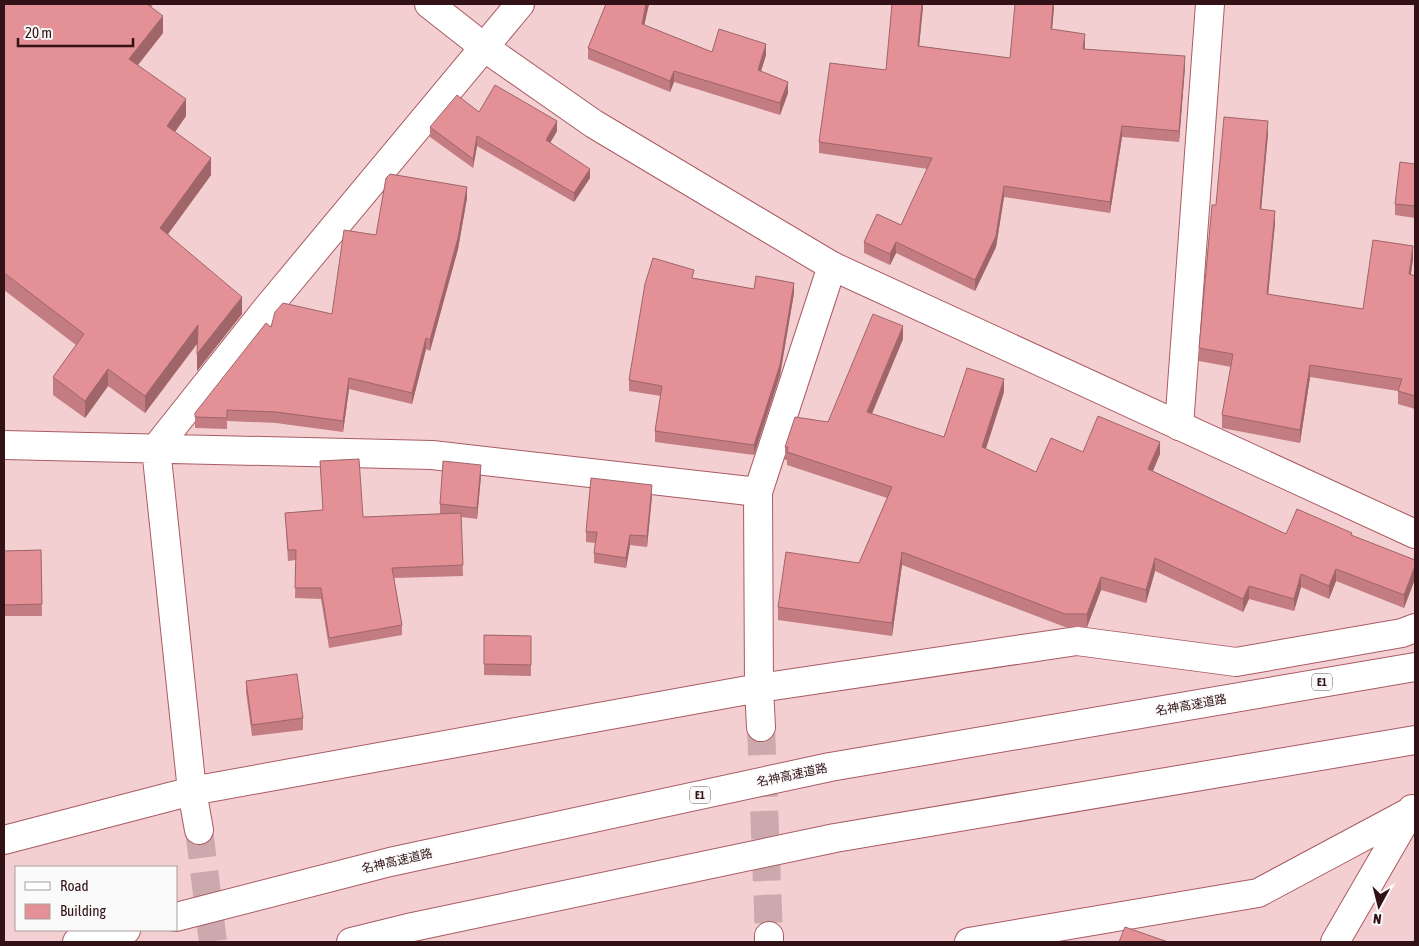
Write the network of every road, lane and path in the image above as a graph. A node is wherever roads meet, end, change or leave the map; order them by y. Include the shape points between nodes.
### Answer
1 (428, 4) edge
2 (520, 4) edge
3 (1210, 4) edge
4 (485, 48) junction
5 (832, 266) junction
6 (1179, 426) junction
7 (4, 445) edge
8 (156, 448) junction
9 (758, 492) junction
10 (1415, 534) edge
11 (1415, 628) edge
12 (1415, 666) edge
13 (759, 688) junction
14 (762, 727) tunnel mouth
15 (1415, 740) edge
16 (192, 792) junction
17 (1414, 807) edge
18 (198, 830) tunnel mouth
19 (4, 840) edge
20 (178, 916) edge
21 (122, 931) edge
22 (77, 942) edge
23 (350, 942) edge
24 (969, 942) edge
25 (1335, 942) edge

1 - 4 main road
2 - 4 main road
3 - 6 main road
4 - 5 main road via 594,124
4 - 8 main road via 268,307
5 - 6 main road
5 - 9 main road
6 - 10 main road
7 - 8 main road
8 - 9 main road via 432,455
8 - 16 main road
9 - 13 main road
11 - 13 main road via 1236,662 1077,641
12 - 20 main road, 名神高速道路 / E1 via 830,766 390,862
13 - 14 main road
13 - 16 main road
15 - 23 main road via 835,838
16 - 18 main road
16 - 19 main road
17 - 24 main road via 1258,893
17 - 25 main road
21 - 22 main road

